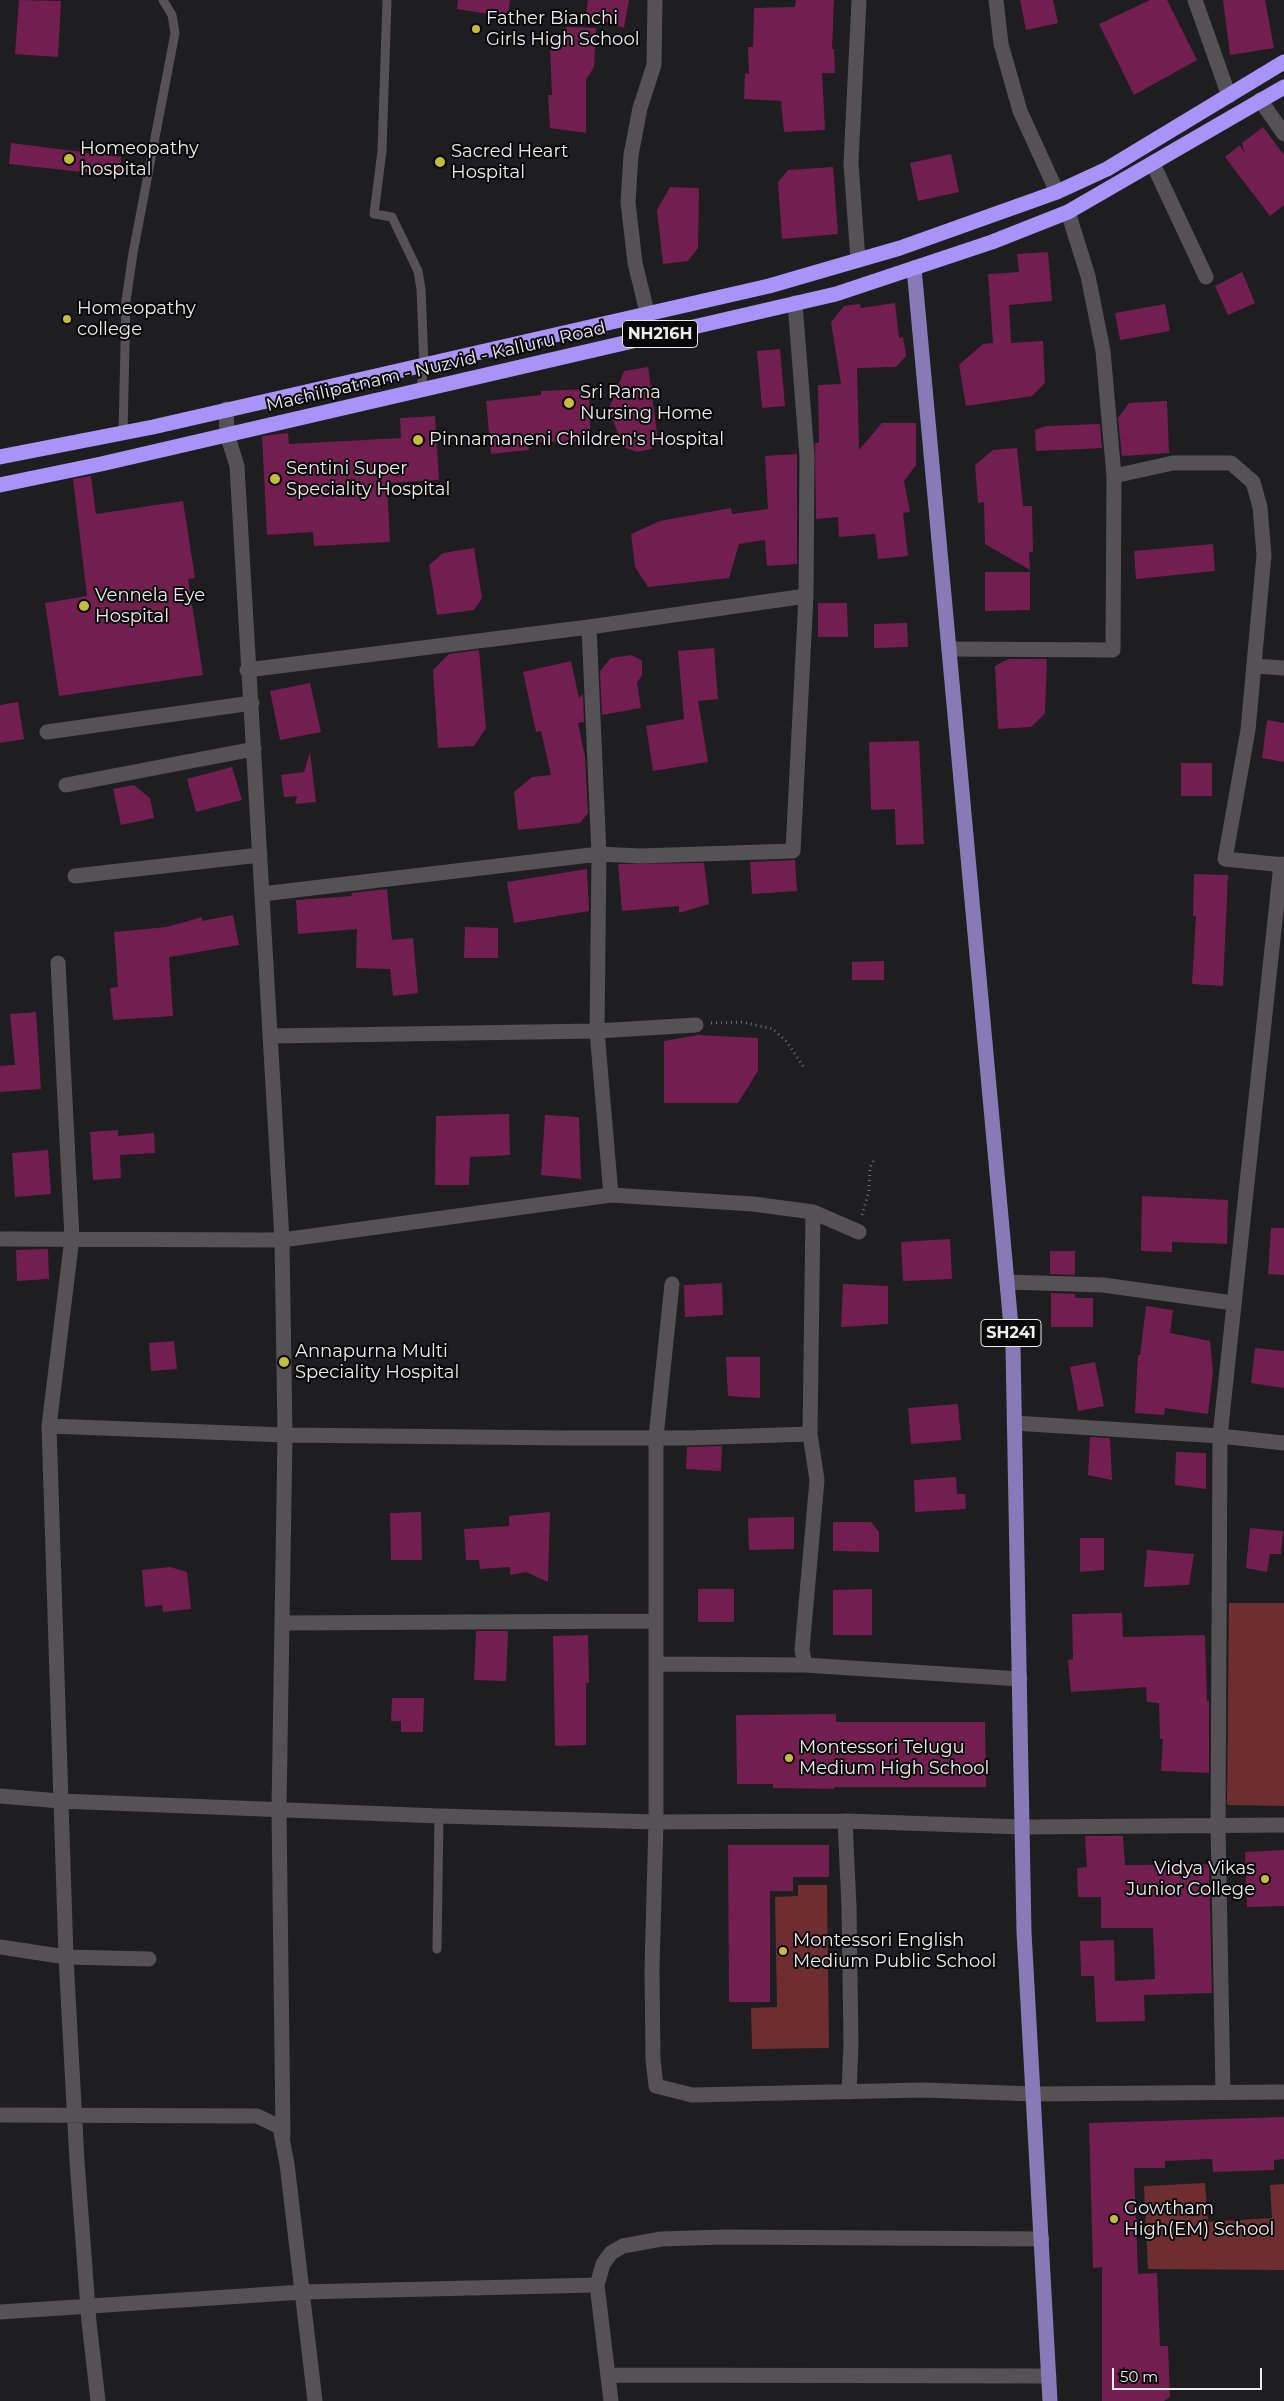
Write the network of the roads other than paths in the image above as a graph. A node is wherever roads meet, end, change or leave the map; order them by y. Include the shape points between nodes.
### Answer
1 (163, 0) edge
2 (387, 0) edge
3 (655, 0) edge
4 (859, 0) edge
5 (996, 0) edge
6 (1196, 0) edge
7 (1284, 62) edge
8 (1284, 87) edge
9 (1229, 96) junction
10 (1260, 100) junction
11 (1284, 134) edge
12 (1153, 164) junction
13 (1057, 192) junction
14 (1068, 212) junction
15 (858, 260) junction
16 (914, 268) junction
17 (1206, 277) dead end
18 (795, 303) junction
19 (647, 312) junction
20 (424, 365) junction
21 (421, 390) junction
22 (226, 409) junction
23 (123, 433) junction
24 (226, 434) junction
25 (0, 457) edge
26 (1114, 476) junction
27 (0, 485) edge
28 (806, 596) junction
29 (589, 627) junction
30 (949, 649) junction
31 (1254, 666) junction
32 (1284, 668) edge
33 (248, 670) junction
34 (252, 704) junction
35 (47, 732) dead end
36 (254, 749) junction
37 (66, 785) dead end
38 (599, 854) junction
39 (260, 855) junction
40 (1283, 864) edge
41 (75, 876) dead end
42 (262, 894) junction
43 (58, 963) dead end
44 (696, 1025) road end
45 (597, 1031) junction
46 (270, 1036) junction
47 (611, 1195) junction
48 (813, 1212) junction
49 (859, 1232) road end
50 (0, 1238) edge
51 (72, 1238) junction
52 (282, 1240) junction
53 (1007, 1282) junction
54 (672, 1284) dead end
55 (1233, 1303) junction
56 (1014, 1423) junction
57 (49, 1426) junction
58 (810, 1434) junction
59 (286, 1435) junction
60 (1220, 1436) junction
61 (656, 1437) junction
62 (1284, 1443) edge
63 (654, 1622) junction
64 (283, 1624) junction
65 (657, 1664) junction
66 (805, 1665) junction
67 (1020, 1679) junction
68 (0, 1796) edge
69 (60, 1801) junction
70 (279, 1810) junction
71 (439, 1816) junction
72 (845, 1821) junction
73 (656, 1822) junction
74 (1218, 1825) junction
75 (1284, 1825) edge
76 (1023, 1827) junction
77 (0, 1947) edge
78 (437, 1948) dead end
79 (66, 1957) junction
80 (149, 1959) dead end
81 (850, 2092) junction
82 (1223, 2092) junction
83 (1284, 2092) edge
84 (1034, 2094) junction
85 (0, 2115) edge
86 (75, 2116) junction
87 (283, 2135) junction
88 (1042, 2239) junction
89 (597, 2285) junction
90 (303, 2292) junction
91 (88, 2308) junction
92 (0, 2312) edge
93 (609, 2375) junction
94 (1049, 2376) junction
95 (98, 2401) edge
96 (315, 2401) edge
97 (611, 2401) edge
98 (1050, 2401) edge

1 - 23 lane via 172,15 175,33 126,301
2 - 20 lane via 382,151 374,214 392,217 418,271
3 - 19 street via 654,65 640,108 631,156 628,202 635,262
4 - 15 street via 851,163
5 - 13 street via 1001,44 1020,111
6 - 9 street
7 - 9 highway, Machilipatnam - Nuzvid - Kalluru Road / NH216H
8 - 10 highway, Machilipatnam - Nuzvid - Kalluru Road / NH216H
9 - 13 highway, Machilipatnam - Nuzvid - Kalluru Road / NH216H via 1107,169
10 - 11 street
10 - 12 highway, Machilipatnam - Nuzvid - Kalluru Road / NH216H
12 - 14 highway, Machilipatnam - Nuzvid - Kalluru Road / NH216H
12 - 17 street
13 - 15 highway, Machilipatnam - Nuzvid - Kalluru Road / NH216H via 940,235
14 - 16 highway, Machilipatnam - Nuzvid - Kalluru Road / NH216H
14 - 26 street via 1088,276 1103,351
15 - 19 highway, Machilipatnam - Nuzvid - Kalluru Road / NH216H via 769,286
16 - 18 highway, Machilipatnam - Nuzvid - Kalluru Road / NH216H via 836,294
16 - 30 main road, SH241
18 - 21 highway, Machilipatnam - Nuzvid - Kalluru Road / NH216H
18 - 28 street via 807,456
19 - 20 highway, Machilipatnam - Nuzvid - Kalluru Road / NH216H
20 - 21 lane
20 - 22 highway, Machilipatnam - Nuzvid - Kalluru Road / NH216H
21 - 24 highway, Machilipatnam - Nuzvid - Kalluru Road / NH216H
22 - 23 highway, Machilipatnam - Nuzvid - Kalluru Road / NH216H
22 - 24 street
23 - 25 highway, Machilipatnam - Nuzvid - Kalluru Road / NH216H
24 - 27 highway, Machilipatnam - Nuzvid - Kalluru Road / NH216H
24 - 33 street via 237,466
26 - 30 street via 1113,650
26 - 31 street via 1173,463 1231,463 1253,482 1260,507 1264,555
28 - 29 street
28 - 38 street via 793,851 640,856
29 - 33 street
29 - 38 street
30 - 53 main road, SH241
31 - 32 street
31 - 40 street via 1248,730 1225,859
33 - 34 street
34 - 35 street
34 - 36 street
36 - 37 street
36 - 39 street
38 - 42 street
38 - 45 street
39 - 41 street
39 - 42 street
40 - 55 street
42 - 46 street
43 - 51 street
44 - 45 street
45 - 46 street
45 - 47 street
46 - 52 street
47 - 48 street via 753,1204
47 - 52 street
48 - 49 street
48 - 58 street
50 - 51 street
51 - 52 street
51 - 57 street
52 - 59 street
53 - 55 street via 1103,1285
53 - 56 main road, SH241 via 1013,1348
54 - 61 street
55 - 60 street
56 - 60 street
56 - 67 main road, SH241
57 - 59 street
57 - 69 street
58 - 61 street
58 - 66 street via 817,1480 802,1650
59 - 61 street
59 - 64 street
60 - 62 street
60 - 74 street
61 - 63 street
63 - 64 street
63 - 65 street
64 - 70 street
65 - 66 street
65 - 73 street
66 - 67 street
67 - 76 main road, SH241
68 - 69 street
69 - 70 street
69 - 79 street
70 - 71 street
70 - 87 street
71 - 73 street
71 - 78 lane
72 - 73 street
72 - 76 street
72 - 81 street
73 - 81 street via 652,1970 656,2086 692,2094
74 - 75 street
74 - 76 street
74 - 82 street
76 - 84 main road, SH241 via 1024,1932
77 - 79 street
79 - 80 street
79 - 86 street
81 - 84 street via 923,2090
82 - 83 street
82 - 84 street
84 - 88 main road, SH241
85 - 86 street
86 - 87 street via 257,2116 280,2127
86 - 91 street
87 - 90 street
88 - 89 street via 836,2237 640,2241 611,2253
88 - 94 main road, SH241
89 - 90 street
89 - 93 street
90 - 91 street
90 - 96 street
91 - 92 street
91 - 95 street
93 - 94 street
93 - 97 street
94 - 98 main road, SH241

